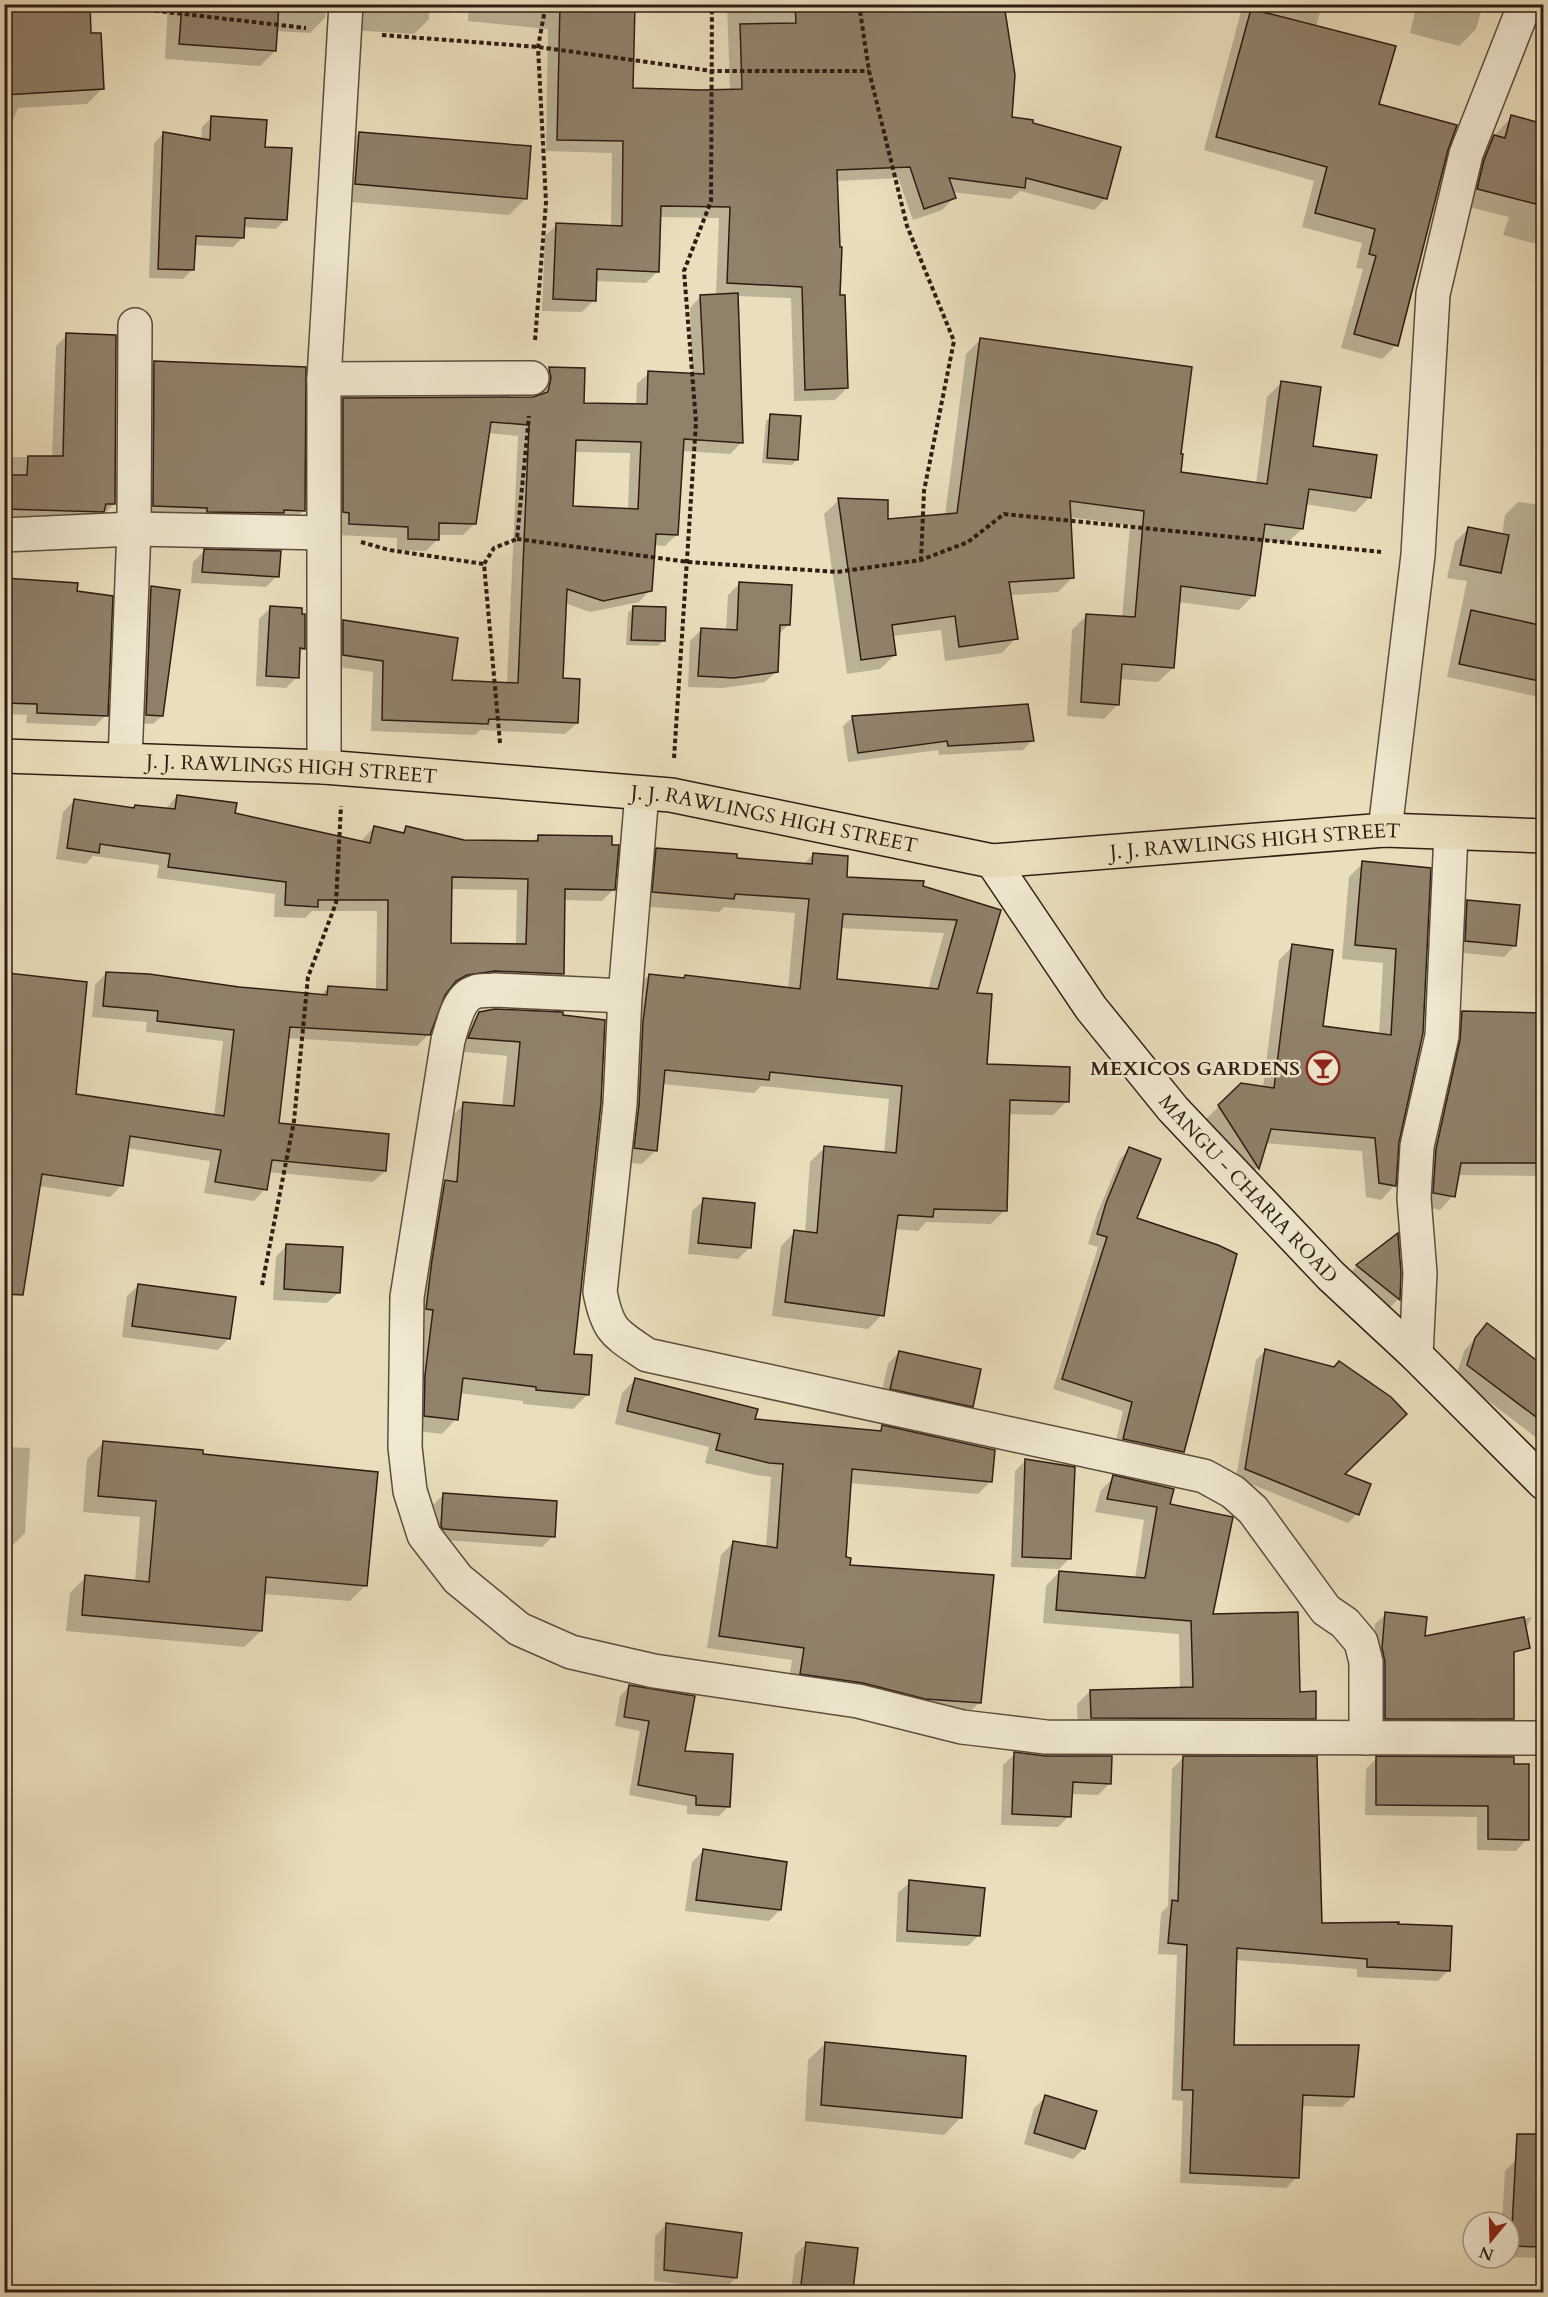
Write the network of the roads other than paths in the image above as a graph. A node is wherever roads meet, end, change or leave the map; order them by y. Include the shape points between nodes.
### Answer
1 (1525, 4) edge
2 (345, 18) edge
3 (135, 325) dead end
4 (532, 378) dead end
5 (324, 379) junction
6 (134, 529) junction
7 (323, 532) junction
8 (4, 535) edge
9 (4, 756) edge
10 (124, 760) junction
11 (333, 768) junction
12 (657, 794) junction
13 (1385, 830) junction
14 (1451, 833) junction
15 (1544, 836) edge
16 (992, 861) junction
17 (626, 996) junction
18 (1416, 1354) junction
19 (1544, 1483) edge
20 (1365, 1738) junction
21 (1544, 1738) edge

1 - 13 street via 1466,154 1433,294 1418,555
2 - 5 street
3 - 6 street
4 - 5 street
5 - 7 street
6 - 7 street
6 - 8 street
6 - 10 street
7 - 11 street
9 - 10 main road, J. J. RAWLINGS HIGH STREET
10 - 11 main road, J. J. RAWLINGS HIGH STREET
11 - 12 main road, J. J. RAWLINGS HIGH STREET
12 - 16 main road, J. J. RAWLINGS HIGH STREET
12 - 17 street
13 - 14 main road, J. J. RAWLINGS HIGH STREET
13 - 16 main road, J. J. RAWLINGS HIGH STREET
14 - 15 main road, J. J. RAWLINGS HIGH STREET
14 - 18 street via 1442,1036 1417,1146 1414,1198 1420,1273
16 - 18 street, MANGU - CHARIA ROAD via 1091,1008 1173,1109 1331,1276
17 - 20 street via 620,1104 600,1292 604,1313 615,1332 647,1355 1204,1476 1253,1509 1326,1610 1345,1623 1361,1642 1366,1662
17 - 20 street via 474,992 456,1014 448,1040 407,1297 405,1447 410,1491 424,1535 459,1579 519,1629 571,1652 654,1671 858,1701 962,1727 1046,1737
18 - 19 street, MANGU - CHARIA ROAD
20 - 21 street

